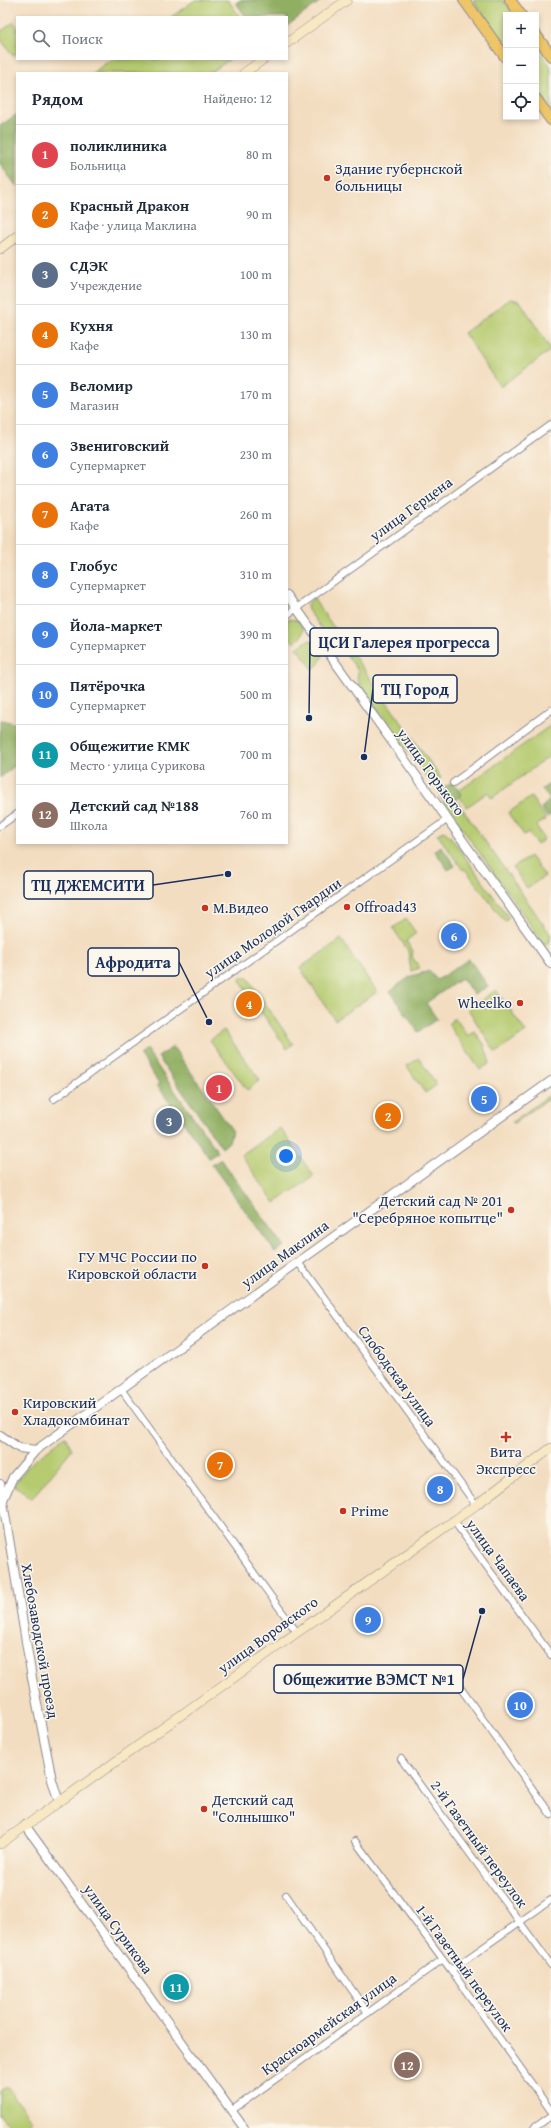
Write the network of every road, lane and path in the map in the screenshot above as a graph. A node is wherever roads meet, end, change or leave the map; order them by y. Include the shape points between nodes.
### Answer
1 (347, 0) edge
2 (464, 0) edge
3 (510, 0) edge
4 (519, 12) edge
5 (539, 40) edge
6 (288, 42) edge
7 (503, 54) edge
8 (551, 56) edge
9 (263, 60) edge
10 (245, 72) edge
11 (539, 103) edge
12 (551, 120) edge
13 (16, 237) edge
14 (0, 249) edge
15 (551, 424) edge
16 (288, 597) edge
17 (296, 608) junction
18 (288, 614) edge
19 (551, 710) edge
20 (453, 783) dead end
21 (16, 815) edge
22 (448, 819) junction
23 (0, 826) edge
24 (551, 964) edge
25 (551, 1081) edge
26 (54, 1099) dead end
27 (298, 1262) junction
28 (121, 1389) junction
29 (0, 1435) edge
30 (551, 1448) edge
31 (36, 1450) junction
32 (0, 1484) edge
33 (3, 1500) junction
34 (476, 1505) junction
35 (453, 1520) junction
36 (296, 1631) junction
37 (551, 1655) edge
38 (452, 1676) dead end
39 (401, 1758) dead end
40 (59, 1802) junction
41 (551, 1815) edge
42 (26, 1825) junction
43 (355, 1841) dead end
44 (0, 1844) edge
45 (286, 1895) dead end
46 (551, 1900) edge
47 (520, 1922) junction
48 (443, 1959) junction
49 (551, 1965) edge
50 (451, 1970) junction
51 (368, 2013) junction
52 (231, 2111) junction
53 (551, 2111) edge
54 (551, 2116) edge
55 (244, 2128) edge
56 (534, 2128) edge

1 - 6 main road
2 - 7 main road
3 - 4 main road
5 - 8 main road
9 - 10 main road
11 - 12 main road
13 - 14 main road
15 - 17 street, улица Герцена
16 - 17 street, улица Горького
17 - 18 street, улица Герцена
17 - 22 street, улица Горького
19 - 20 street
21 - 23 street
22 - 24 street, улица Горького
22 - 26 street, улица Молодой Гвардии
25 - 27 street, улица Маклина
27 - 28 street, улица Маклина
27 - 34 street, Слободская улица
28 - 31 street, улица Маклина
28 - 36 street
29 - 31 street via 19,1448
30 - 34 main road, улица Воровского
31 - 33 street, улица Маклина via 13,1477
32 - 33 street, Хлебозаводской проезд
33 - 40 street, Хлебозаводской проезд via 32,1678 52,1780
34 - 35 main road, улица Воровского
35 - 36 main road, улица Воровского
35 - 37 street, улица Чапаева
36 - 40 main road, улица Воровского
38 - 41 street
39 - 47 street, 2-й Газетный переулок
40 - 42 main road, улица Воровского
42 - 44 main road, улица Воровского
42 - 52 street, улица Сурикова
43 - 48 street, 1-й Газетный переулок
45 - 51 street
46 - 47 street
47 - 49 street, 2-й Газетный переулок
47 - 50 street
48 - 50 street, 1-й Газетный переулок
48 - 51 street, Красноармейская улица
50 - 53 street, 1-й Газетный переулок
51 - 52 street, Красноармейская улица
52 - 55 street, улица Сурикова
54 - 56 street

